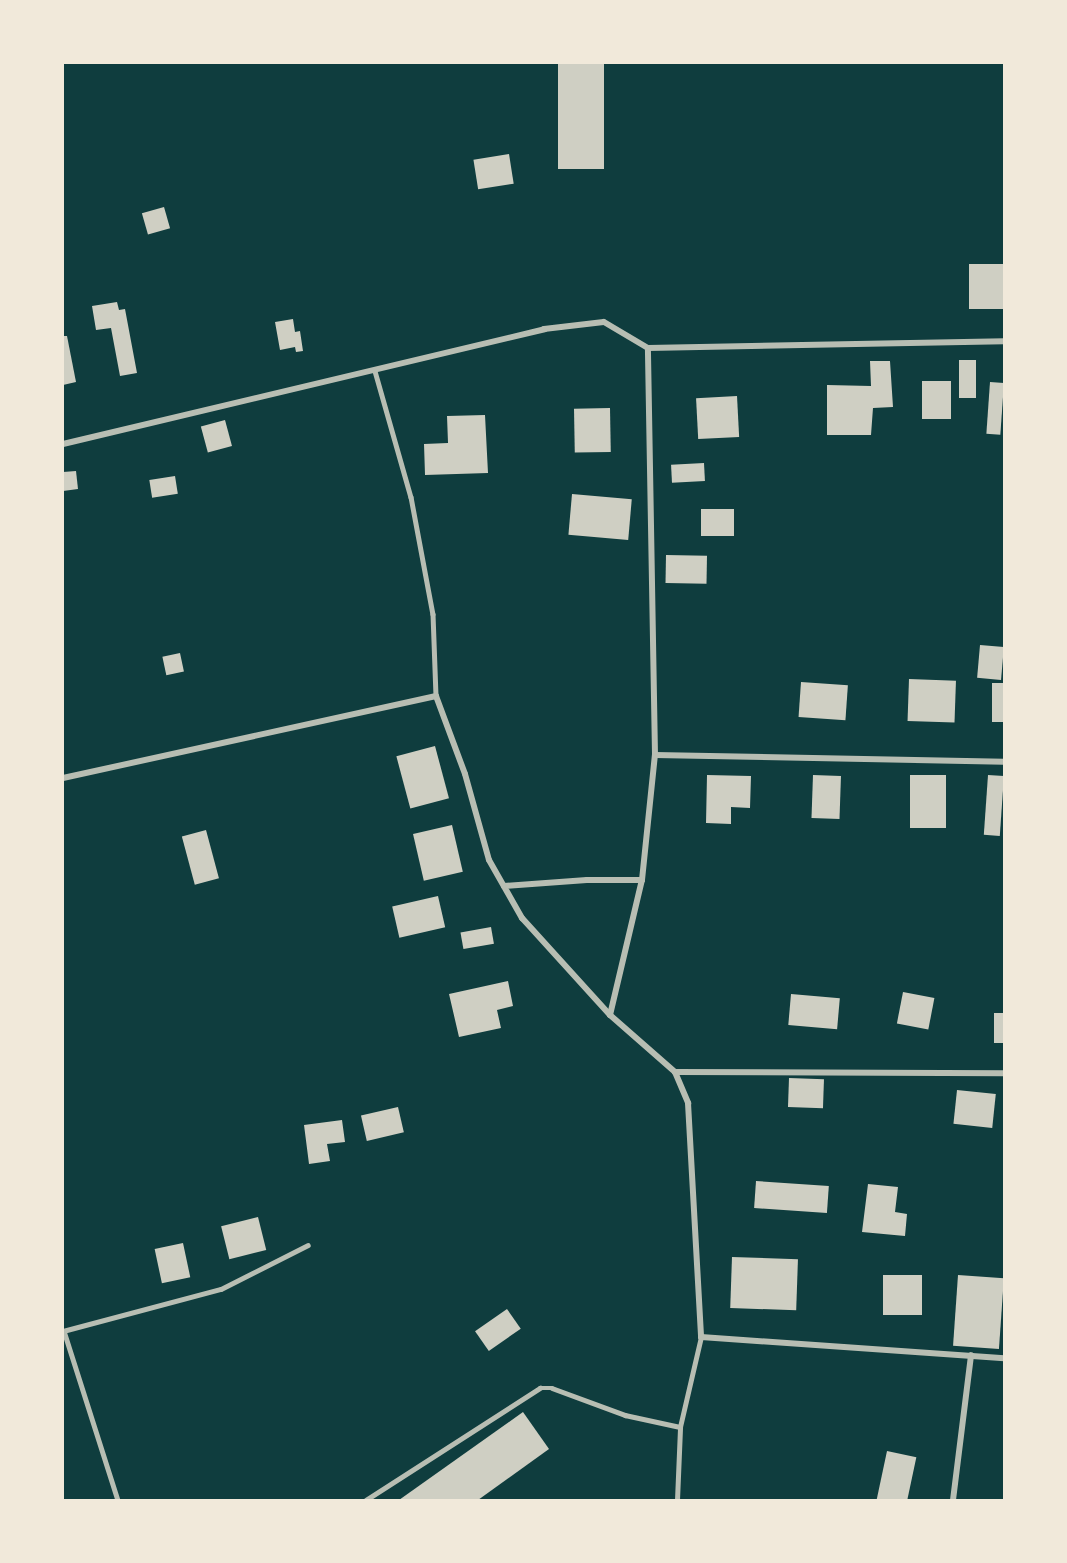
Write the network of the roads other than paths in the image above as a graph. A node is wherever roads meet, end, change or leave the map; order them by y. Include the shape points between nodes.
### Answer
1 (1004, 341) edge
2 (648, 348) junction
3 (375, 372) junction
4 (63, 444) edge
5 (436, 696) junction
6 (655, 755) junction
7 (1004, 762) edge
8 (63, 778) edge
9 (642, 880) junction
10 (504, 886) junction
11 (610, 1015) junction
12 (675, 1072) junction
13 (1004, 1073) edge
14 (308, 1245) dead end
15 (64, 1331) edge
16 (701, 1337) junction
17 (971, 1355) junction
18 (1004, 1358) edge
19 (680, 1427) junction
20 (118, 1500) edge
21 (366, 1500) edge
22 (677, 1500) edge
23 (953, 1500) edge

1 - 2 street
2 - 3 street via 604,322 544,329
2 - 6 street
3 - 4 street
3 - 5 lane via 411,497 431,603
5 - 8 street
5 - 10 street via 465,774 489,860
6 - 7 street
6 - 9 street
9 - 10 street
9 - 11 street
10 - 11 street via 522,918
11 - 12 street
12 - 13 street
12 - 16 street via 688,1103
14 - 15 lane via 221,1288
15 - 20 lane
16 - 17 street
16 - 19 lane
17 - 18 street
17 - 23 street
19 - 21 lane via 625,1415 552,1388 540,1388
19 - 22 lane

